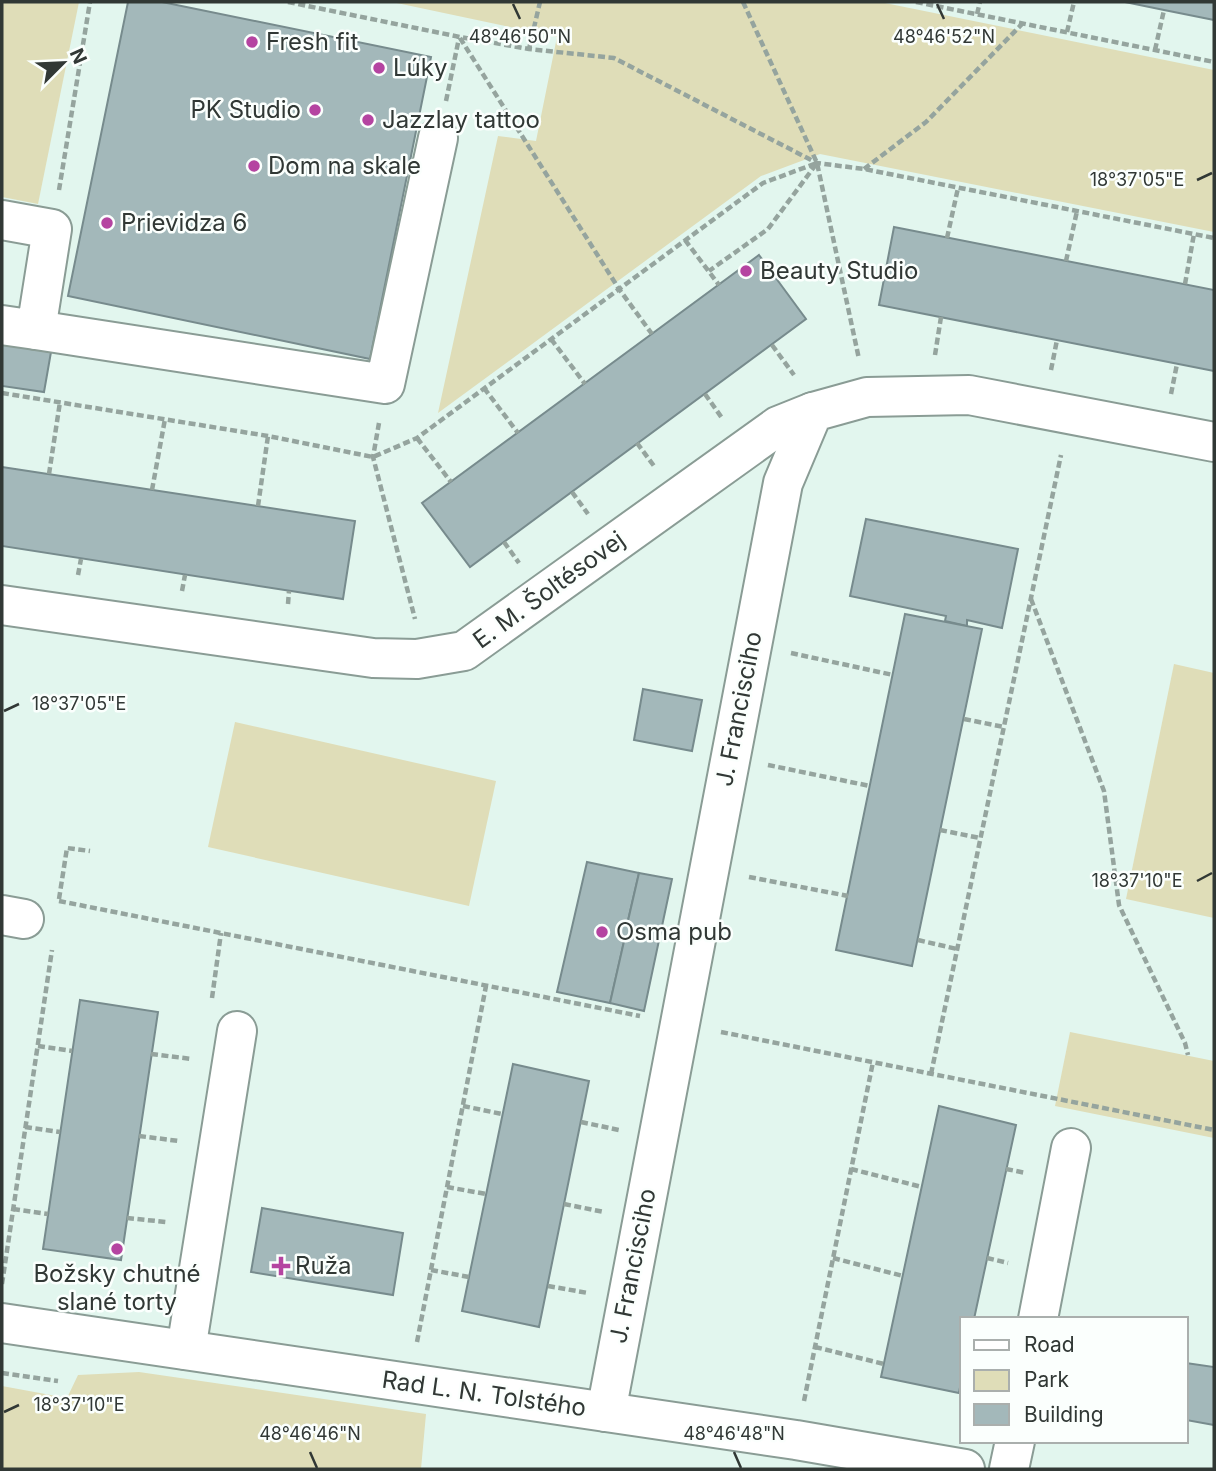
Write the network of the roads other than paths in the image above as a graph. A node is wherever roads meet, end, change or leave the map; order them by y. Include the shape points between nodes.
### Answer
1 (438, 138) road end
2 (2, 220) edge
3 (19, 327) edge
4 (813, 412) junction
5 (1214, 442) edge
6 (2, 605) edge
7 (237, 1031) road end
8 (1071, 1148) dead end
9 (1038, 1317) edge
10 (2, 1323) edge
11 (186, 1350) junction
12 (606, 1412) junction
13 (1014, 1443) edge
14 (965, 1469) edge
15 (1009, 1469) edge

1 - 3 street via 385,384
2 - 3 street via 52,229
4 - 5 street via 867,397 969,395
4 - 6 street, E. M. Šoltésovej via 778,426 464,651 417,659 373,658
4 - 12 street, J. Francisciho via 783,483
7 - 11 street
8 - 9 street
10 - 11 street, Rad L. N. Tolstého
11 - 12 street, Rad L. N. Tolstého
12 - 14 street, Rad L. N. Tolstého
13 - 15 street

